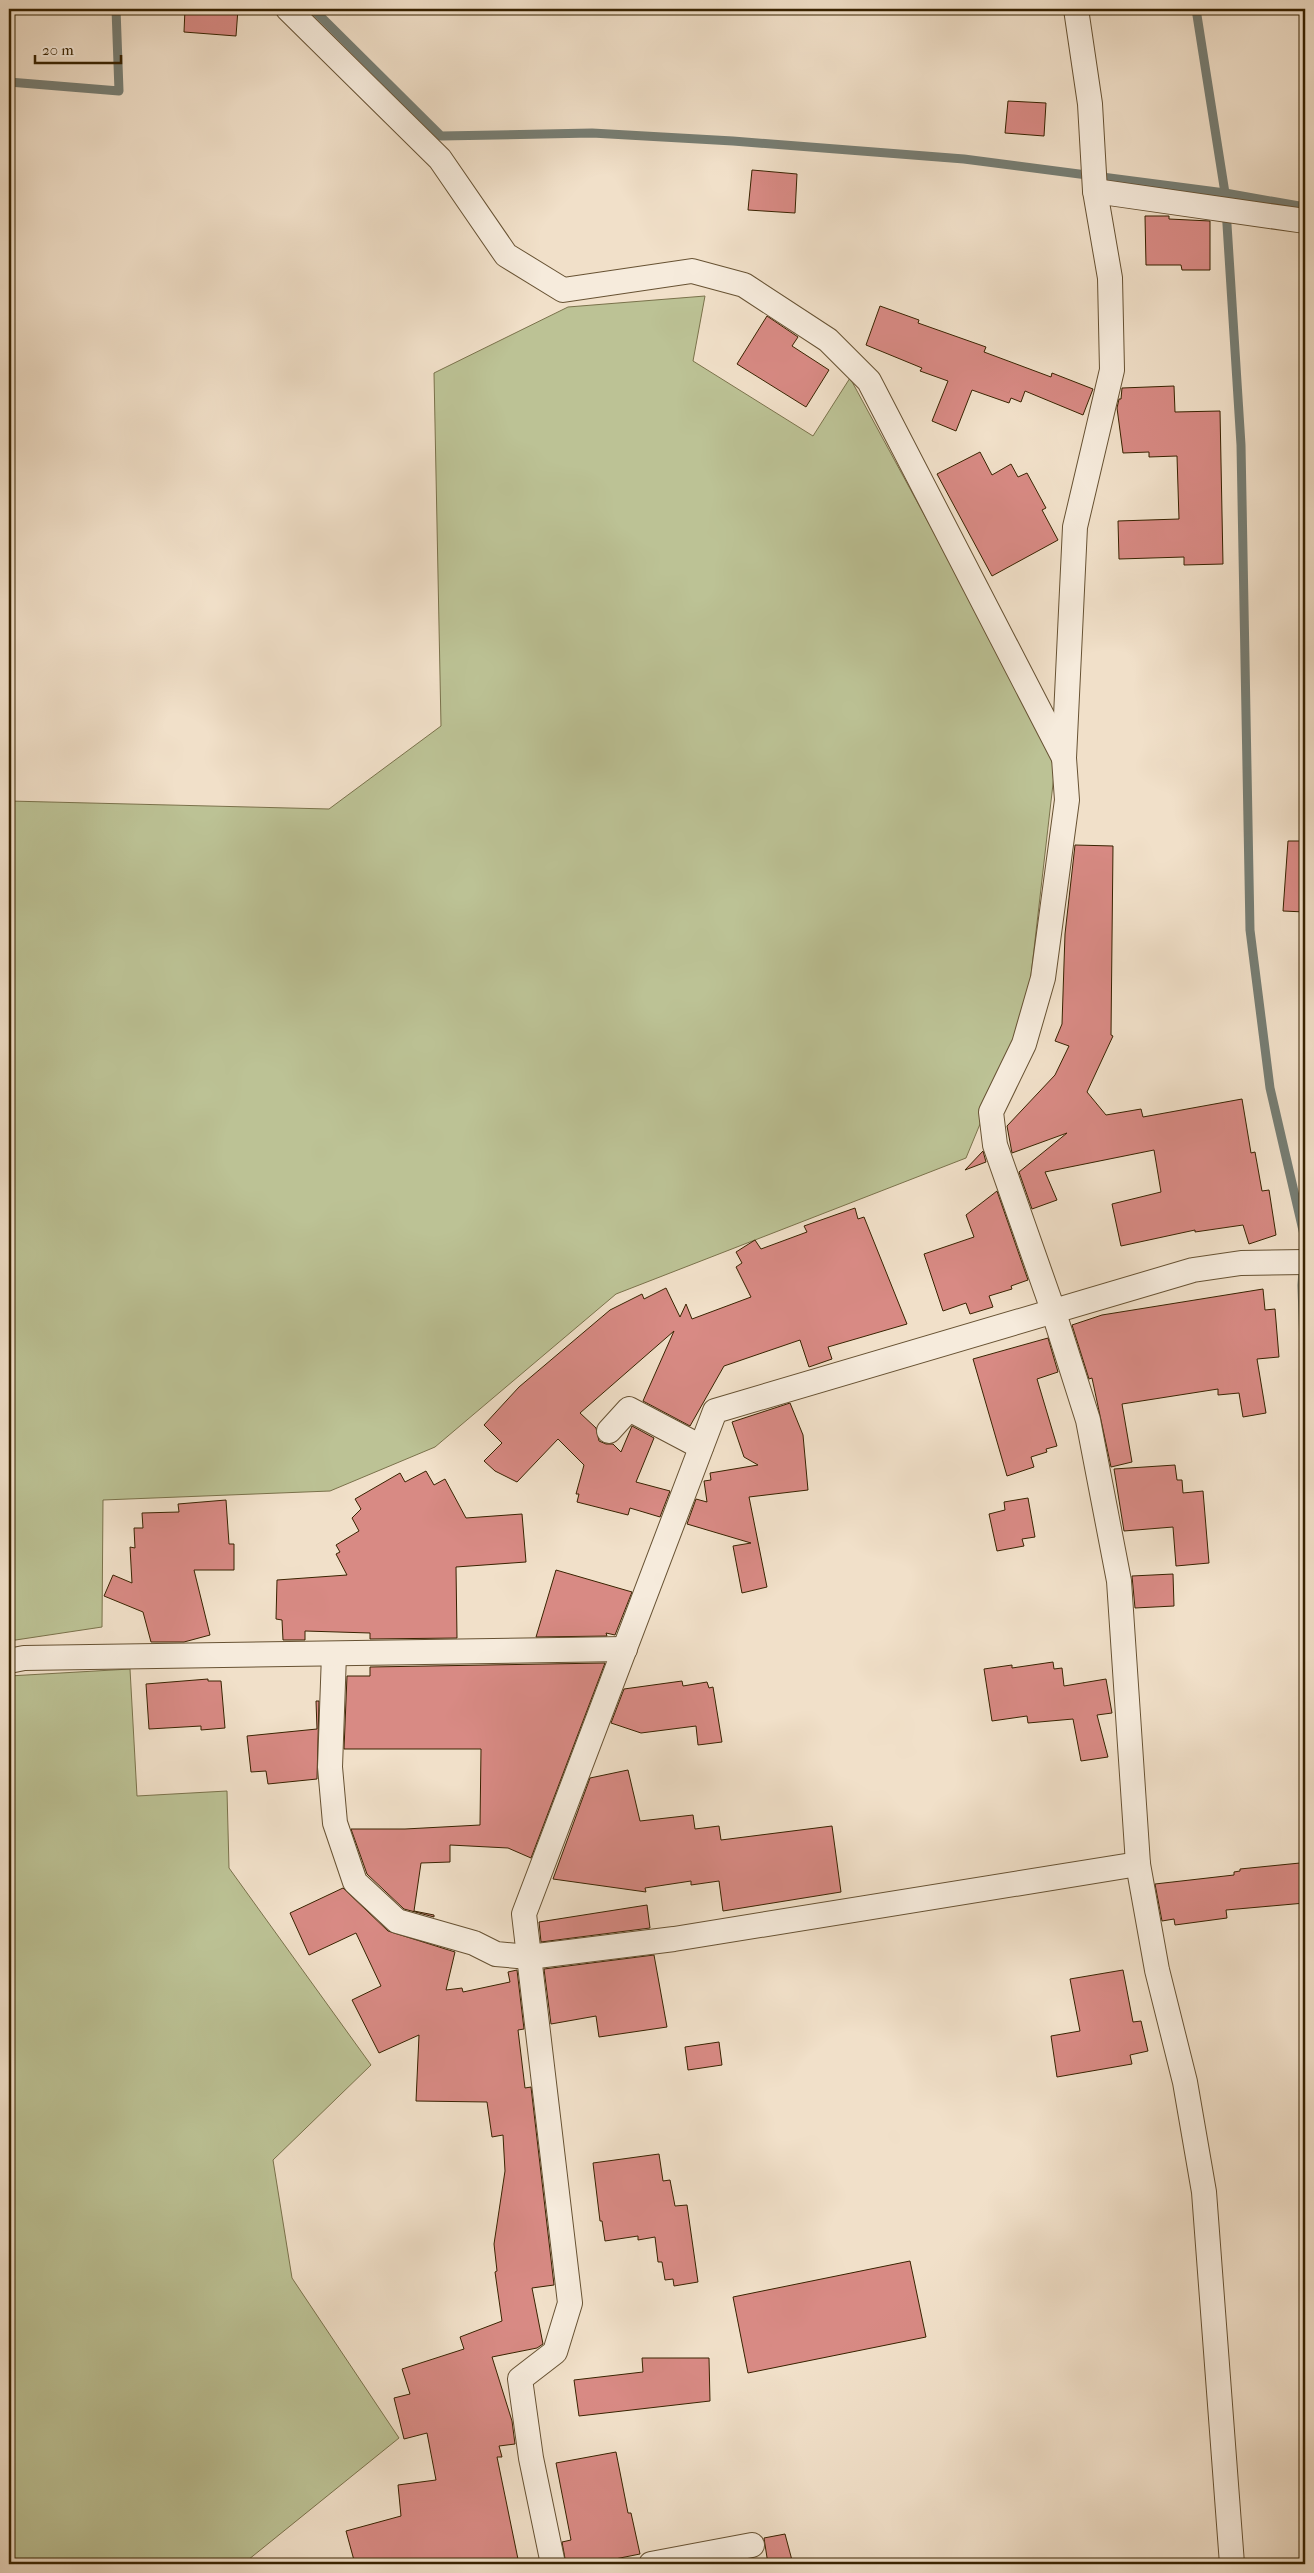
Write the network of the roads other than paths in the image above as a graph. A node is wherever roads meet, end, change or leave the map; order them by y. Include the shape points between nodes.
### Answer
1 (288, 9) edge
2 (1076, 9) edge
3 (1094, 181) junction
4 (1305, 221) edge
5 (1064, 758) junction
6 (1297, 1262) edge
7 (1053, 1310) junction
8 (609, 1430) dead end
9 (701, 1447) junction
10 (625, 1649) junction
11 (334, 1654) junction
12 (9, 1662) edge
13 (1138, 1864) junction
14 (529, 1956) junction
15 (752, 2545) dead end
16 (554, 2564) edge
17 (651, 2564) edge
18 (1232, 2564) edge

1 - 5 street via 440,159 506,255 563,290 692,271 744,285 828,340 870,380
2 - 3 street via 1090,104
3 - 4 street via 1226,209
3 - 5 street via 1110,278 1112,370 1075,527
5 - 7 street via 1067,800 1043,978 1024,1044 991,1112 995,1145
6 - 7 street via 1241,1263 1193,1270
7 - 9 street via 714,1411
7 - 13 street via 1088,1420 1119,1581
8 - 9 street via 629,1409
9 - 10 street
10 - 11 street
10 - 14 street via 524,1914
11 - 12 street via 24,1658
11 - 14 street via 330,1767 334,1814 355,1882 397,1921 474,1943 496,1954
13 - 14 street via 674,1939
13 - 18 street via 1157,1970 1185,2082 1204,2192
14 - 16 street via 570,2303 555,2352 520,2380 531,2458
15 - 17 street

